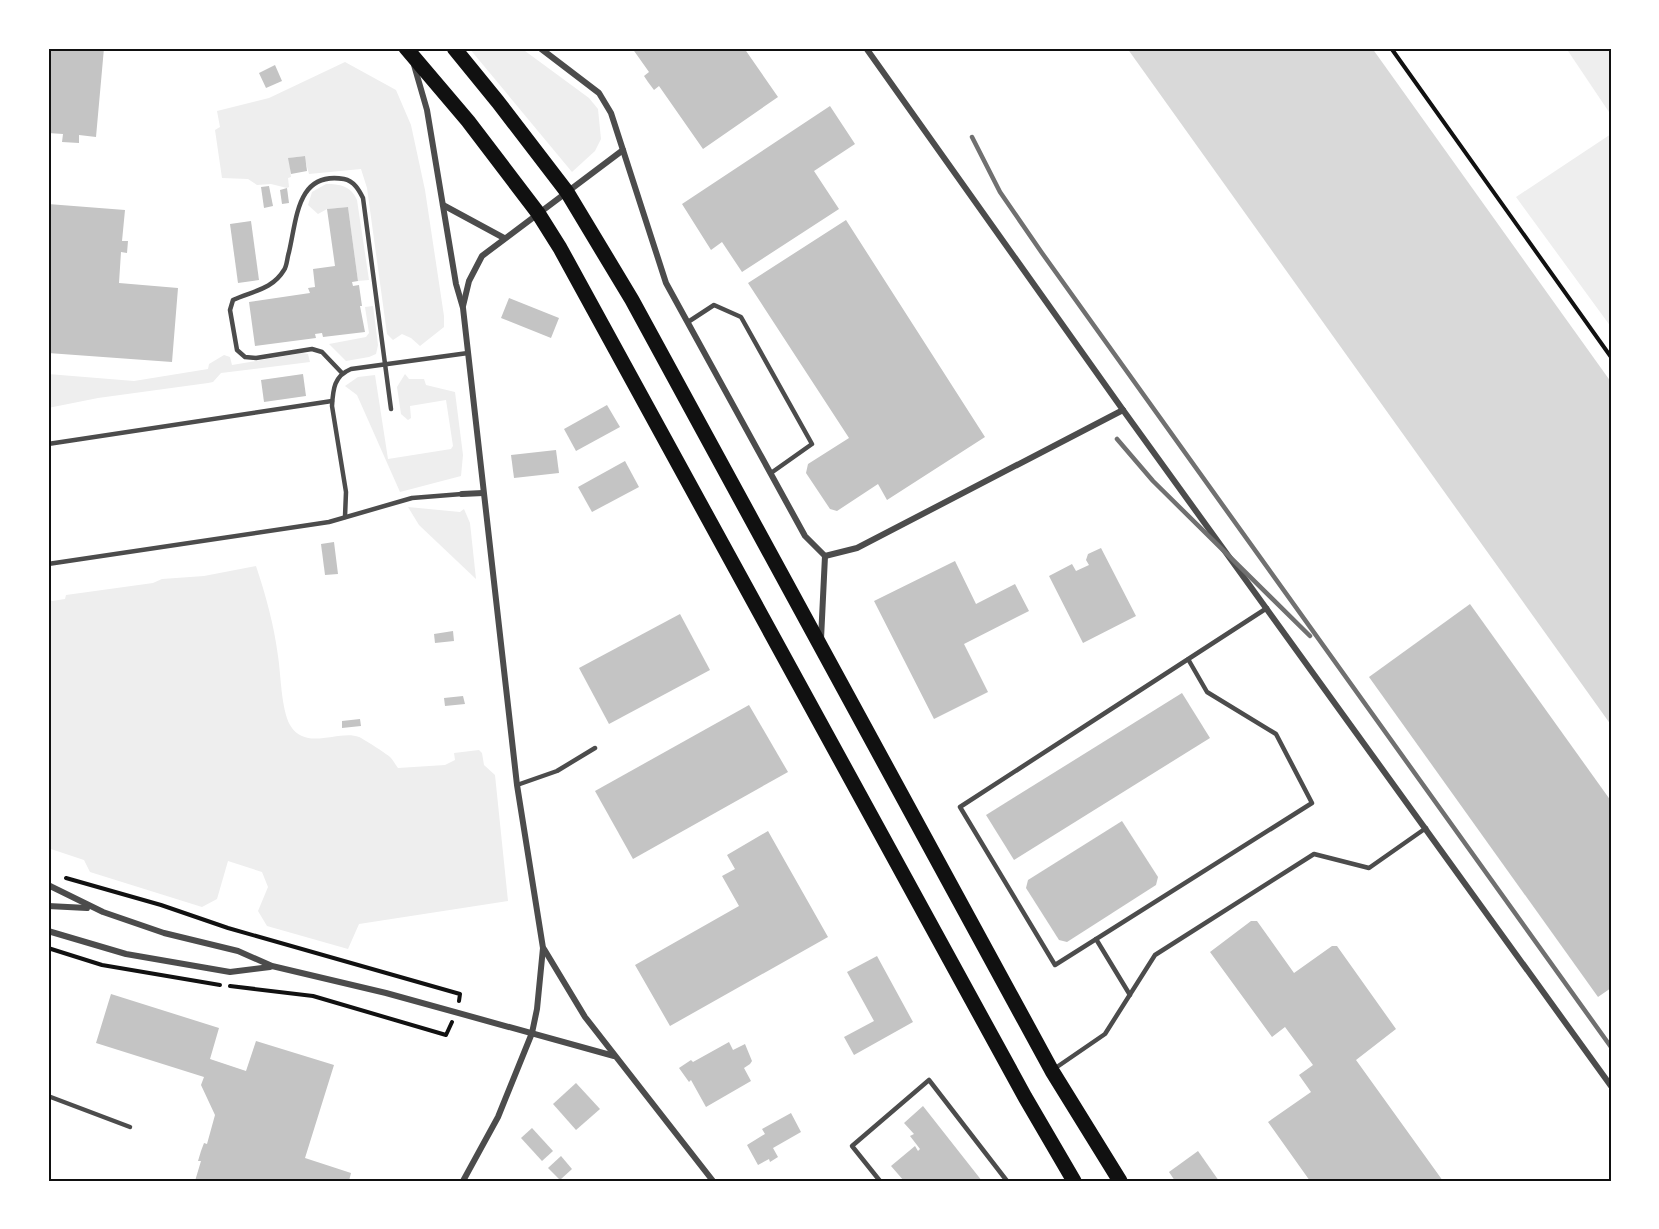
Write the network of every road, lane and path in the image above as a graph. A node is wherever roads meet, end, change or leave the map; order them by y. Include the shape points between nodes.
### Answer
1 (454, 48) edge
2 (540, 48) edge
3 (866, 48) edge
4 (1391, 48) edge
5 (408, 51) edge
6 (623, 150) junction
7 (567, 192) junction
8 (443, 205) junction
9 (538, 213) junction
10 (504, 238) junction
11 (463, 308) junction
12 (688, 322) junction
13 (468, 353) junction
14 (1611, 357) edge
15 (385, 364) junction
16 (342, 373) junction
17 (332, 400) junction
18 (391, 409) dead end
19 (1123, 410) junction
20 (48, 444) edge
21 (771, 473) junction
22 (483, 493) junction
23 (462, 494) joint
24 (345, 517) junction
25 (825, 556) junction
26 (48, 564) edge
27 (1267, 608) junction
28 (821, 646) junction
29 (1188, 659) junction
30 (595, 748) dead end
31 (517, 785) junction
32 (1426, 828) junction
33 (48, 885) edge
34 (48, 906) edge
35 (91, 908) junction
36 (48, 931) edge
37 (1096, 939) junction
38 (543, 948) junction
39 (272, 966) junction
40 (1130, 995) junction
41 (532, 1034) junction
42 (614, 1056) junction
43 (1052, 1071) junction
44 (1611, 1086) edge
45 (48, 1096) edge
46 (130, 1126) dead end
47 (464, 1181) edge
48 (713, 1181) edge
49 (880, 1181) edge
50 (1007, 1181) edge
51 (1074, 1181) edge
52 (1120, 1181) edge

1 - 7 main road
2 - 6 street via 598,93 611,112
3 - 19 street
4 - 14 path
5 - 8 street via 427,110
5 - 9 main road
6 - 7 street
6 - 12 street via 666,283
7 - 9 street
7 - 28 main road via 632,300
8 - 10 street
8 - 11 street
9 - 10 street
9 - 51 main road via 649,406
10 - 11 street via 476,265
11 - 13 street
12 - 21 street
12 - 21 lane via 714,305 741,317 812,444
13 - 15 lane
13 - 22 street
15 - 16 lane
15 - 16 lane via 363,198 348,180 319,180 307,188 301,200 285,270 266,289 233,300 230,310 237,350 245,357 312,349 322,352
15 - 18 lane
16 - 17 lane
17 - 20 lane
17 - 24 lane via 346,492
19 - 25 street via 858,548
19 - 27 street
21 - 25 street via 805,536
22 - 23 street
22 - 31 street
23 - 24 lane via 412,498
24 - 26 lane
25 - 28 street
27 - 29 lane
27 - 32 street
28 - 43 main road
29 - 37 lane via 1207,692 1276,734 1312,803
29 - 37 lane via 960,807 1055,965
30 - 31 lane via 557,771
31 - 38 street
32 - 40 lane via 1369,868 1314,854 1155,955
32 - 44 street
33 - 35 street
34 - 35 street
35 - 39 street via 164,933 238,951
36 - 39 street via 126,954 230,972
37 - 40 lane
38 - 41 street
38 - 42 street
39 - 41 street
40 - 43 lane via 1105,1034
41 - 42 street
41 - 47 street via 498,1117
42 - 48 street
43 - 52 main road
45 - 46 lane
49 - 50 lane via 852,1146 929,1080

